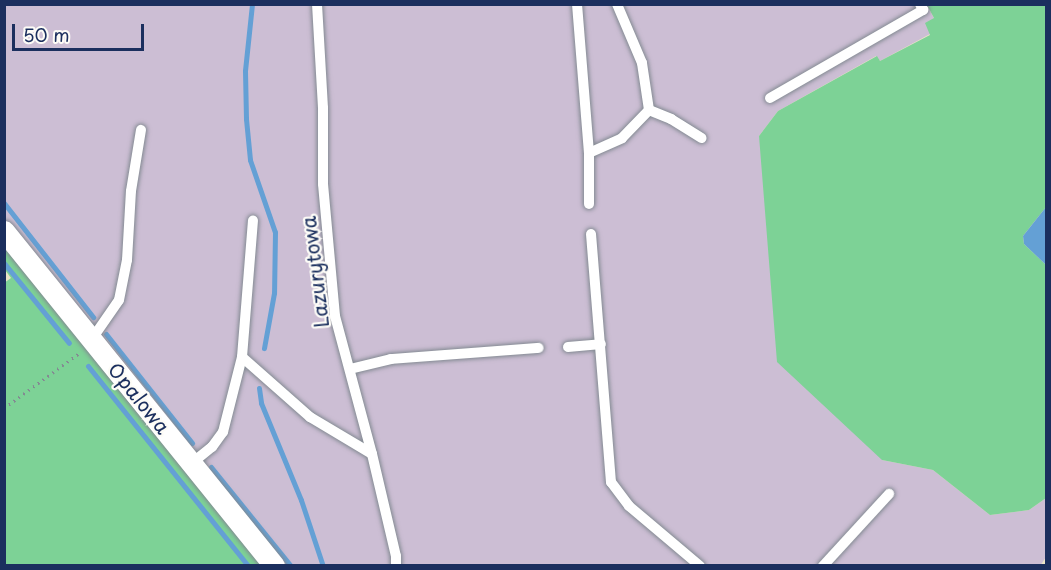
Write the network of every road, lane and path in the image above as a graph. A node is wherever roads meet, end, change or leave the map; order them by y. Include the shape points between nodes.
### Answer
1 (317, 4) edge
2 (576, 4) edge
3 (617, 4) edge
4 (920, 4) edge
5 (770, 98) dead end
6 (649, 110) junction
7 (141, 130) dead end
8 (701, 138) dead end
9 (589, 153) junction
10 (589, 204) dead end
11 (253, 220) dead end
12 (4, 231) edge
13 (591, 234) dead end
14 (92, 339) junction
15 (601, 344) junction
16 (568, 346) dead end
17 (539, 348) dead end
18 (242, 357) junction
19 (350, 369) junction
20 (4, 408) edge
21 (372, 454) junction
22 (192, 463) junction
23 (889, 494) dead end
24 (274, 566) edge
25 (396, 566) edge
26 (700, 566) edge
27 (823, 566) edge

1 - 19 lane, Lazurytowa via 325,206 335,316
2 - 9 lane
3 - 6 lane via 642,63
4 - 5 lane via 923,10
6 - 8 lane via 671,118
6 - 9 lane via 622,138
7 - 14 lane via 122,291 113,312
9 - 10 lane
11 - 18 lane
12 - 14 street, Opalowa
13 - 15 lane
14 - 20 path
14 - 22 street, Opalowa
15 - 16 lane
15 - 26 lane via 611,482 629,506
17 - 19 lane via 391,359
18 - 21 lane via 310,417
18 - 22 lane via 223,432
19 - 21 lane, Lazurytowa
21 - 25 lane, Lazurytowa
22 - 24 street, Opalowa
23 - 27 lane

